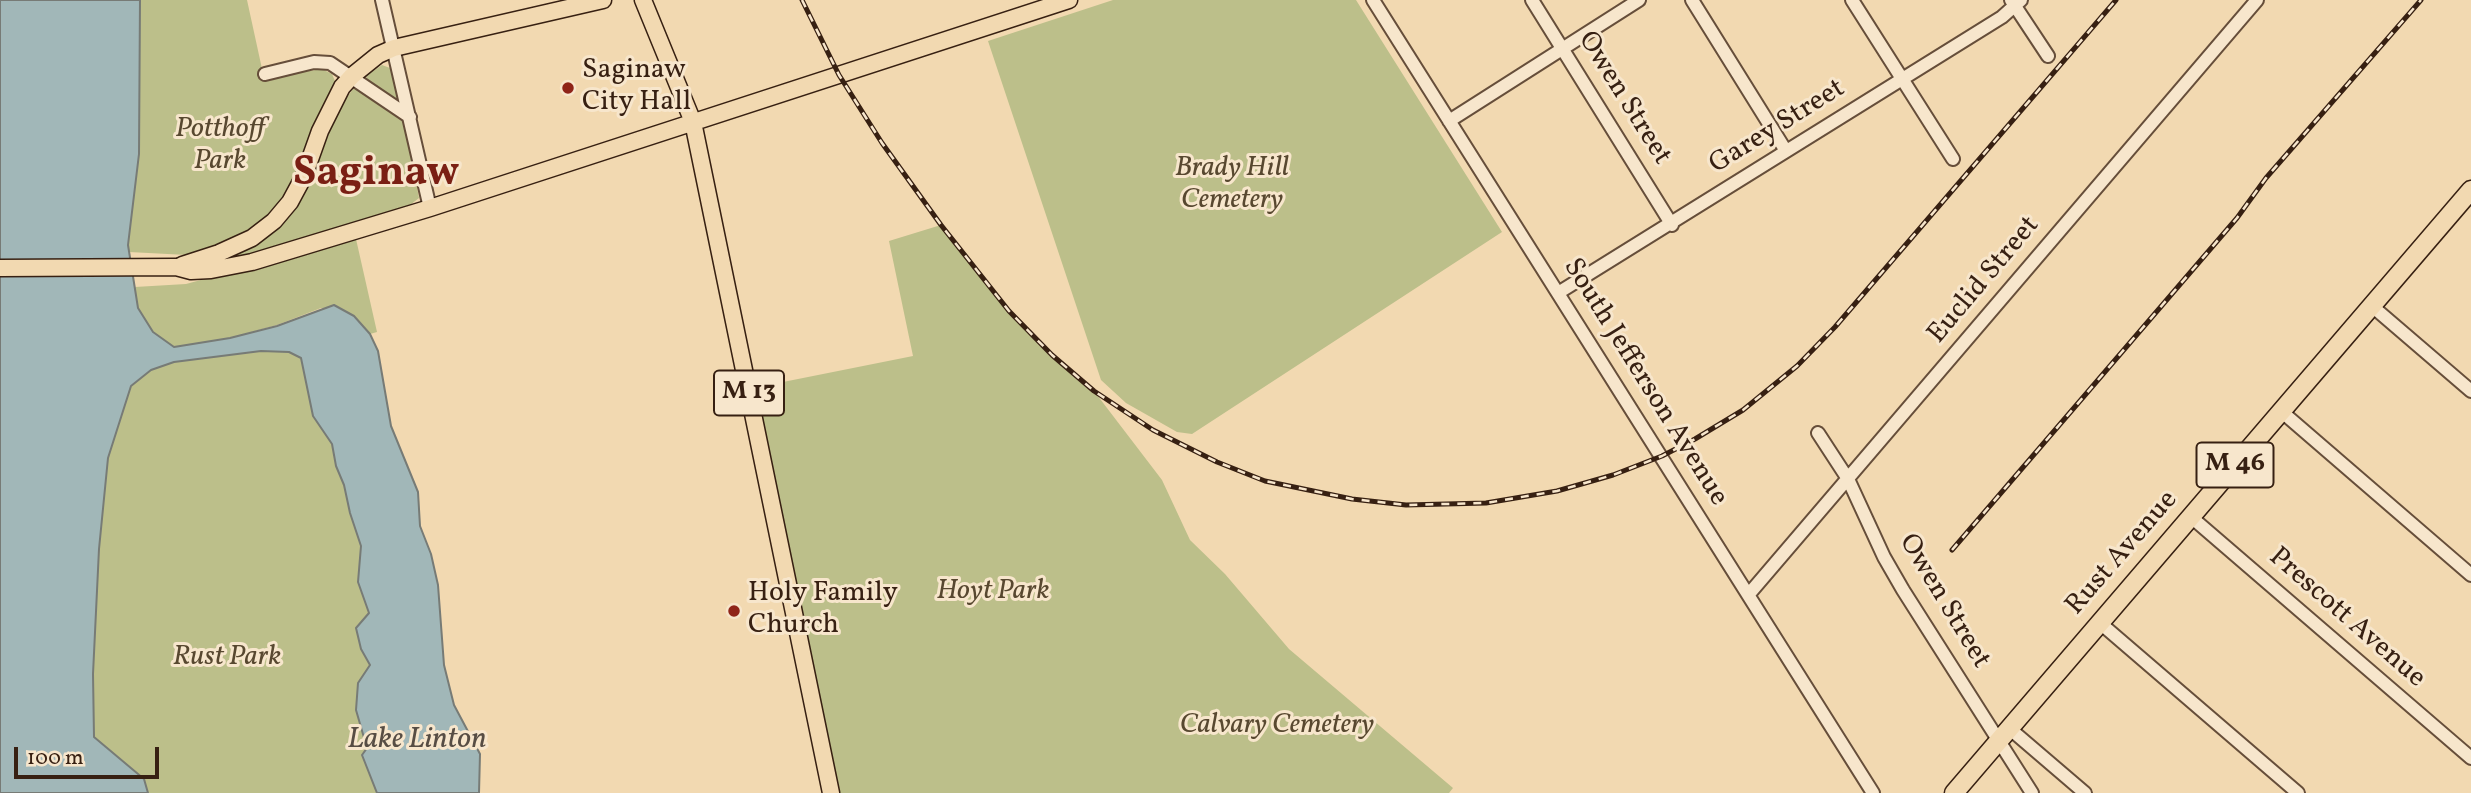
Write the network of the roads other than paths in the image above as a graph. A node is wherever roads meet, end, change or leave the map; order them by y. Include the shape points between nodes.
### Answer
1 (382, 0) edge
2 (603, 0) edge
3 (643, 0) edge
4 (1373, 0) edge
5 (1532, 0) edge
6 (1639, 0) edge
7 (1692, 0) edge
8 (1852, 0) edge
9 (2257, 0) edge
10 (1061, 1) edge
11 (2016, 2) edge
12 (1563, 47) junction
13 (394, 48) junction
14 (2048, 56) dead end
15 (265, 74) dead end
16 (352, 76) junction
17 (1902, 80) junction
18 (410, 117) junction
19 (1449, 121) junction
20 (693, 122) junction
21 (1786, 151) junction
22 (1953, 159) dead end
23 (2468, 200) edge
24 (430, 208) junction
25 (1672, 225) junction
26 (176, 267) junction
27 (0, 268) edge
28 (1558, 293) junction
29 (2372, 306) junction
30 (2471, 391) edge
31 (2281, 411) junction
32 (1818, 433) dead end
33 (1848, 480) junction
34 (2190, 516) junction
35 (2471, 575) edge
36 (1749, 594) junction
37 (2099, 622) junction
38 (2004, 734) junction
39 (2471, 758) edge
40 (831, 793) edge
41 (1873, 793) edge
42 (1954, 793) edge
43 (2032, 793) edge
44 (2085, 793) edge
45 (2298, 793) edge

1 - 13 street
2 - 13 main road
3 - 20 main road, M 13
4 - 19 street, South Jefferson Avenue
5 - 12 street, Owen Street
6 - 12 street
7 - 21 street
8 - 17 street
9 - 33 street, Euclid Street
10 - 20 main road
11 - 14 street
11 - 17 street, Garey Street via 2002,18
12 - 19 street
12 - 25 street, Owen Street
13 - 16 main road
13 - 18 street
15 - 16 street via 325,62
16 - 18 street
16 - 26 main road via 333,102 304,177 274,221 252,238
17 - 21 street, Garey Street
17 - 22 street
18 - 24 street
19 - 28 street, South Jefferson Avenue
20 - 24 main road
20 - 40 main road, M 13
21 - 25 street, Garey Street
23 - 29 highway, Rust Avenue / M 46
24 - 26 main road via 252,262 211,270
25 - 28 street, Garey Street
26 - 27 main road
28 - 36 street, South Jefferson Avenue
29 - 30 street
29 - 31 highway, Rust Avenue / M 46
31 - 34 highway, Rust Avenue / M 46
31 - 35 street
32 - 33 street, Owen Street
33 - 36 street, Euclid Street
33 - 38 street, Owen Street via 1884,557
34 - 37 highway, Rust Avenue / M 46
34 - 39 street, Prescott Avenue
36 - 41 street, South Jefferson Avenue
37 - 38 highway, Rust Avenue / M 46
37 - 45 street
38 - 42 highway, Rust Avenue / M 46
38 - 43 street, Owen Street
38 - 44 street

